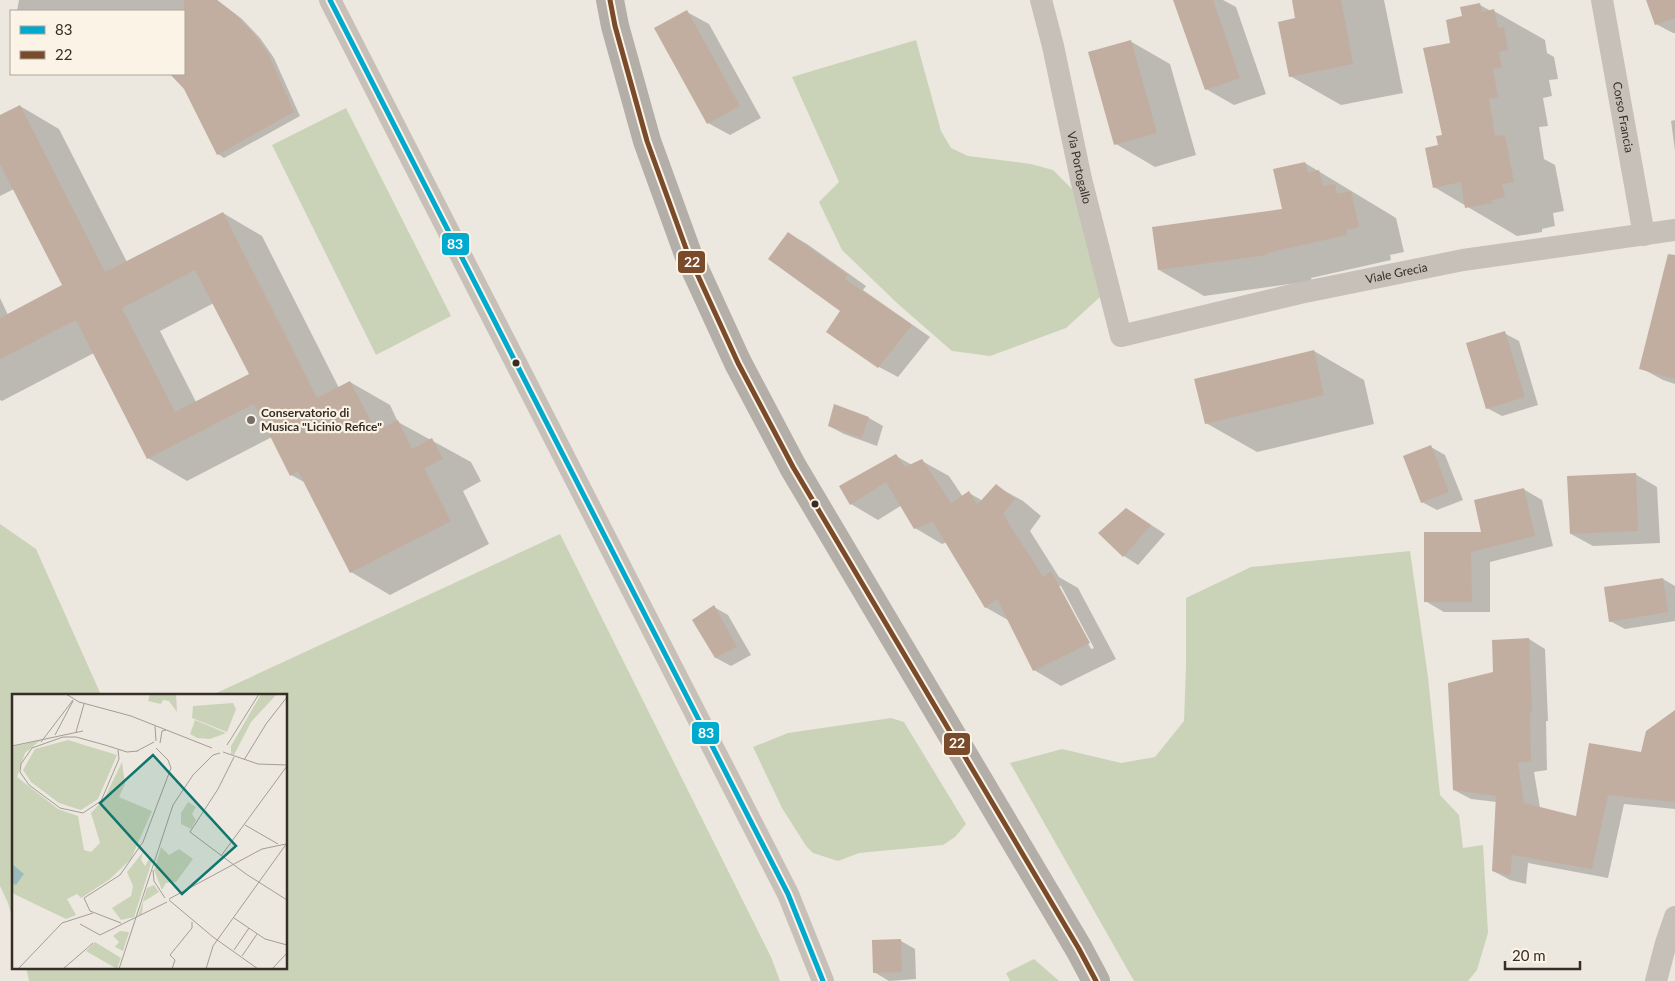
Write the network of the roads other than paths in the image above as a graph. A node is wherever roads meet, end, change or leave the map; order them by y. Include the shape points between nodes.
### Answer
1 (330, 0) edge
2 (610, 0) edge
3 (1041, 0) edge
4 (1602, 0) edge
5 (1675, 230) edge
6 (1644, 235) junction
7 (1121, 336) joint
8 (1675, 918) edge
9 (1079, 950) junction
10 (823, 981) edge
11 (1096, 981) edge
12 (1102, 981) edge
13 (1656, 981) edge

1 - 10 street via 788,894
2 - 9 main road via 647,140 688,254 738,363 793,467
3 - 7 street, Via Portogallo via 1081,179
4 - 6 street, Corso Francia
5 - 6 street, Viale Grecia
6 - 7 street, Viale Grecia via 1464,260 1300,293
8 - 13 street
9 - 11 main road
9 - 12 street

